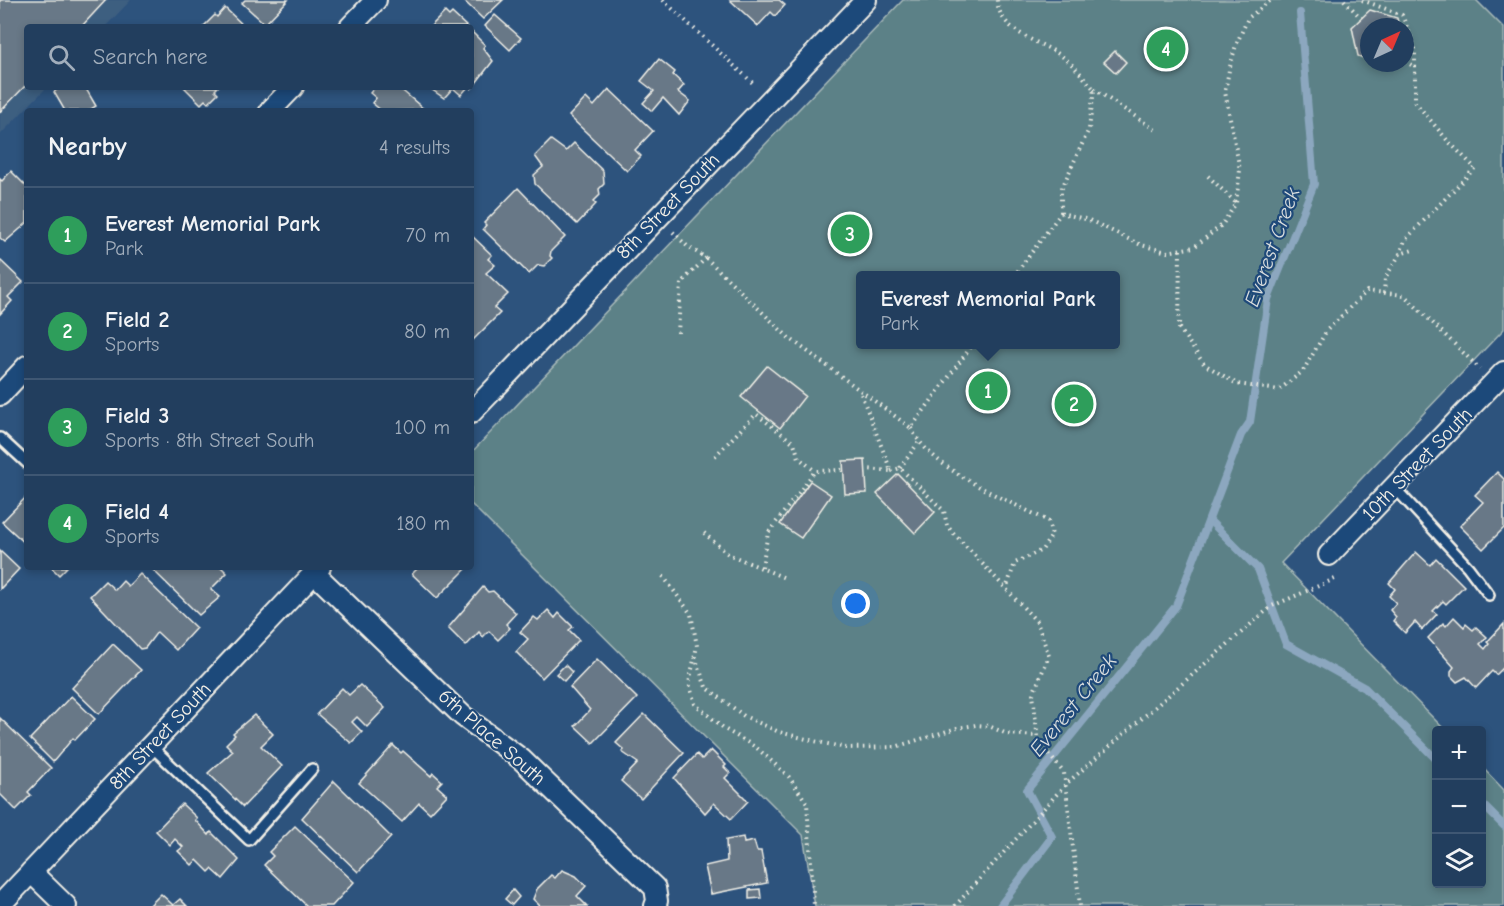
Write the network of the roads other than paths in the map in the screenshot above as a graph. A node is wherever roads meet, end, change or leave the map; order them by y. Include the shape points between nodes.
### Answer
1 (376, 0) edge
2 (866, 0) edge
3 (353, 24) edge
4 (290, 90) edge
5 (273, 108) edge
6 (24, 369) edge
7 (1499, 377) edge
8 (0, 395) edge
9 (474, 410) edge
10 (0, 438) edge
11 (24, 460) edge
12 (1394, 487) junction
13 (1329, 555) dead end
14 (317, 570) edge
15 (1489, 595) dead end
16 (150, 746) junction
17 (312, 769) dead end
18 (31, 872) junction
19 (0, 904) edge
20 (66, 906) edge
21 (655, 906) edge

1 - 3 street
2 - 9 street, 8th Street South
4 - 5 street
6 - 8 street
7 - 12 street, 10th Street South
10 - 11 lane
12 - 13 street, 10th Street South
12 - 15 lane
14 - 16 street, 8th Street South
14 - 21 street, 6th Place South via 463,716 522,759 655,888
16 - 17 lane via 249,840
16 - 18 street, 8th Street South
18 - 19 street, 8th Street South
18 - 20 street

